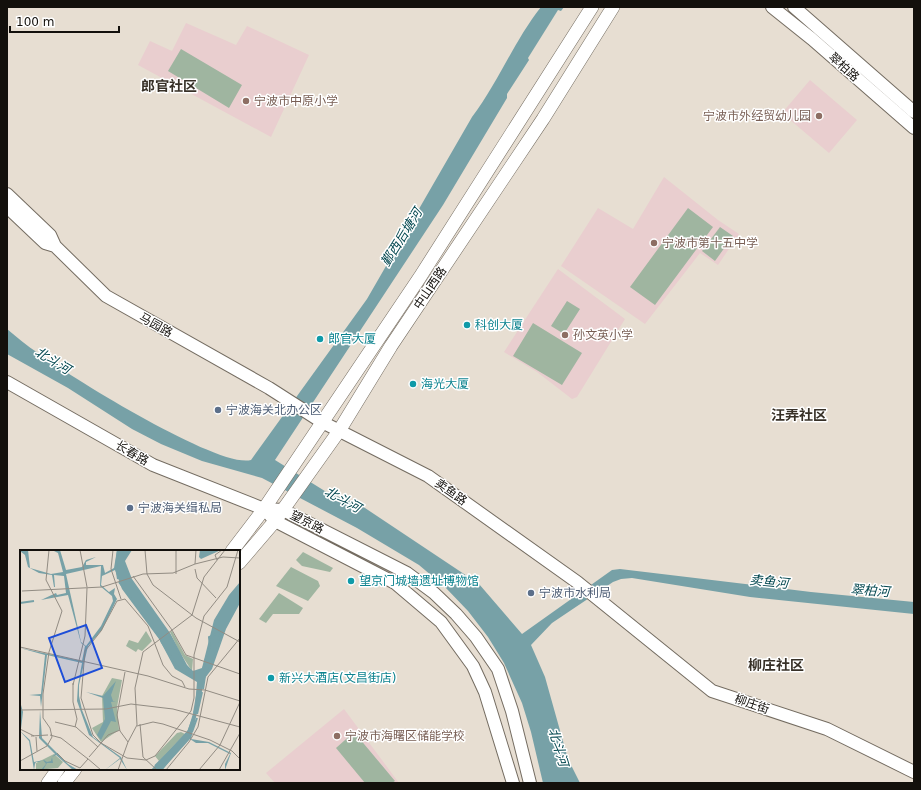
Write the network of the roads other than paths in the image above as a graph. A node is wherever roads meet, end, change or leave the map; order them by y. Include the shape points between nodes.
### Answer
1 (592, 7) edge
2 (613, 7) edge
3 (772, 7) edge
4 (794, 7) edge
5 (914, 112) edge
6 (914, 128) edge
7 (7, 194) edge
8 (7, 207) edge
9 (55, 246) junction
10 (7, 382) edge
11 (319, 420) junction
12 (339, 431) junction
13 (287, 505) junction
14 (264, 509) junction
15 (275, 521) junction
16 (233, 550) edge
17 (240, 562) edge
18 (608, 607) joint
19 (57, 770) edge
20 (74, 770) edge
21 (914, 772) edge
22 (48, 783) edge
23 (64, 783) edge
24 (513, 783) edge
25 (530, 783) edge

1 - 11 main road, 中山西路 via 420,277
2 - 12 main road, 中山西路 via 543,119 391,346
3 - 6 main road, 翠柏路
4 - 5 main road, 翠柏路
7 - 9 main road, 马园路 via 50,235
8 - 9 main road, 马园路 via 45,243
9 - 11 main road, 马园路 via 106,296 269,388
10 - 14 main road, 长春路 via 153,465
11 - 12 main road, 卖鱼路
11 - 14 main road, 中山西路 via 293,466
12 - 13 main road, 中山西路
12 - 18 main road, 卖鱼路 via 428,476
13 - 14 main road, 望京路
13 - 15 main road, 中山西路
13 - 25 main road, 望京路 via 407,573 456,614 498,669 512,710
14 - 15 main road, 望京路
14 - 16 main road, 中山西路
15 - 17 main road, 中山西路
15 - 24 main road, 望京路 via 395,583 441,622 473,666 485,692
18 - 21 main road, 柳庄街 via 712,691 827,729
19 - 22 main road
20 - 23 main road

